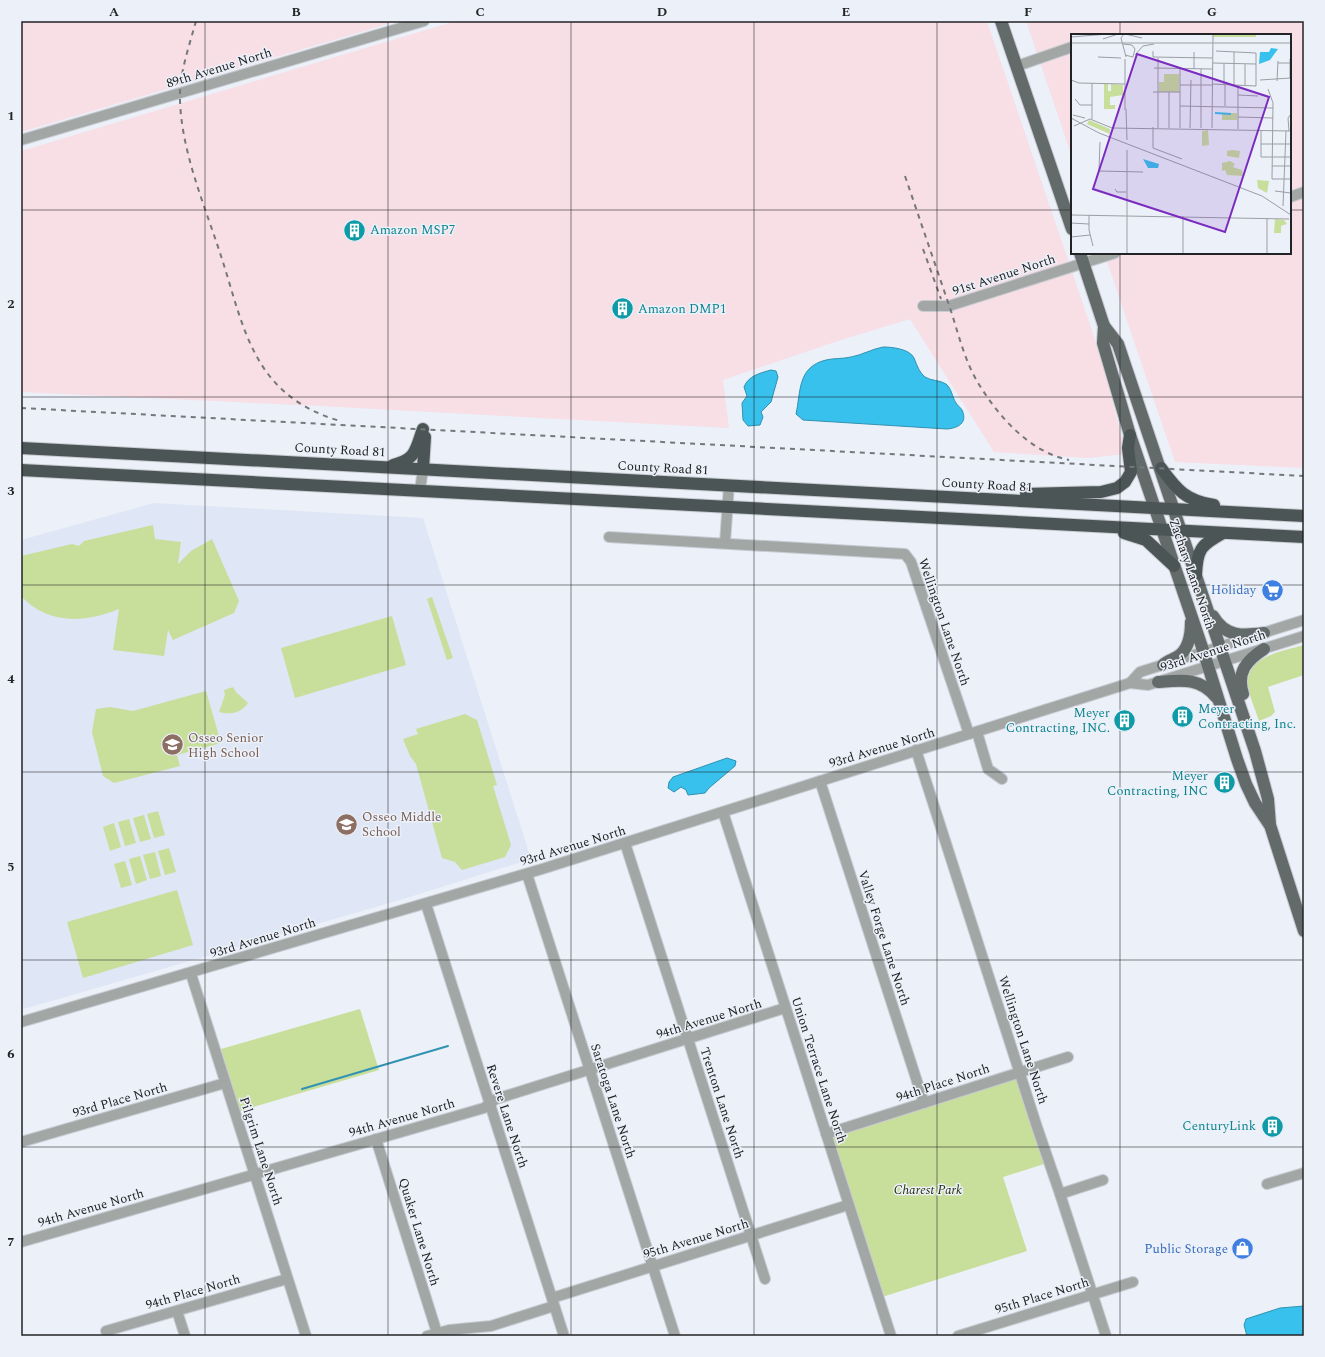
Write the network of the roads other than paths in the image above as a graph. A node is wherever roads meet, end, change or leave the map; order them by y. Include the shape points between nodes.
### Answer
1 (424, 21) edge
2 (1001, 21) edge
3 (1071, 47) edge
4 (1017, 66) junction
5 (21, 140) edge
6 (1304, 192) edge
7 (1291, 197) edge
8 (1071, 226) edge
9 (1108, 254) edge
10 (1082, 258) edge
11 (922, 306) dead end
12 (1104, 326) junction
13 (1130, 435) junction
14 (21, 448) edge
15 (383, 467) junction
16 (1161, 468) junction
17 (423, 469) junction
18 (21, 470) edge
19 (729, 485) junction
20 (420, 490) junction
21 (968, 499) junction
22 (728, 507) junction
23 (1154, 508) junction
24 (1174, 509) junction
25 (1275, 515) junction
26 (1304, 516) edge
27 (1044, 524) junction
28 (1162, 529) junction
29 (1181, 531) junction
30 (1223, 533) junction
31 (609, 537) dead end
32 (1304, 537) edge
33 (725, 543) junction
34 (1174, 566) junction
35 (1196, 575) junction
36 (1207, 608) junction
37 (1191, 614) junction
38 (1304, 620) edge
39 (1264, 633) junction
40 (1304, 636) edge
41 (1221, 647) junction
42 (1264, 649) junction
43 (1204, 653) junction
44 (1225, 661) junction
45 (1163, 665) junction
46 (1208, 666) junction
47 (1158, 682) junction
48 (1130, 683) junction
49 (1220, 702) junction
50 (973, 733) junction
51 (916, 750) junction
52 (1255, 751) junction
53 (1002, 779) dead end
54 (820, 781) junction
55 (723, 812) junction
56 (1270, 825) junction
57 (625, 843) junction
58 (527, 874) junction
59 (426, 904) junction
60 (1304, 931) edge
61 (191, 974) junction
62 (785, 1008) junction
63 (21, 1022) edge
64 (688, 1039) junction
65 (1068, 1057) dead end
66 (590, 1070) junction
67 (1020, 1073) junction
68 (225, 1083) junction
69 (490, 1104) junction
70 (924, 1104) junction
71 (826, 1134) junction
72 (376, 1140) junction
73 (21, 1142) edge
74 (1304, 1172) edge
75 (255, 1175) junction
76 (1103, 1180) dead end
77 (1267, 1184) dead end
78 (1060, 1194) junction
79 (848, 1204) junction
80 (751, 1235) junction
81 (21, 1242) edge
82 (653, 1266) junction
83 (287, 1279) junction
84 (765, 1279) dead end
85 (1133, 1282) dead end
86 (1093, 1294) junction
87 (553, 1302) junction
88 (177, 1311) junction
89 (106, 1331) dead end
90 (450, 1333) edge
91 (432, 1334) edge
92 (185, 1336) edge
93 (306, 1336) edge
94 (564, 1336) edge
95 (675, 1336) edge
96 (891, 1336) edge
97 (958, 1336) edge
98 (1106, 1336) edge

1 - 5 street, 89th Avenue North
2 - 4 main road
3 - 4 street
4 - 8 main road
6 - 7 street
9 - 10 street, 91st Avenue North
10 - 11 street, 91st Avenue North via 949,306
10 - 12 main road, Zachary Lane North
12 - 13 main road, Zachary Lane North via 1103,343
12 - 16 main road, Zachary Lane North via 1118,344
13 - 21 highway via 1130,472 1125,482 1111,491
13 - 23 main road, Zachary Lane North
14 - 15 highway, County Road 81
15 - 17 highway, County Road 81
15 - 17 highway via 400,463 414,455 423,429
16 - 24 main road, Zachary Lane North
16 - 25 highway via 1178,490 1195,501
17 - 19 highway, County Road 81
17 - 20 street
18 - 20 highway
19 - 21 highway, County Road 81
19 - 22 street
20 - 22 highway
21 - 23 highway, County Road 81
22 - 27 highway
22 - 33 street
23 - 24 highway, County Road 81
23 - 28 main road, Zachary Lane North
24 - 25 highway, County Road 81
24 - 29 main road, Zachary Lane North
25 - 26 highway, County Road 81
27 - 28 highway
27 - 34 highway via 1126,533 1140,537 1154,546
28 - 29 highway
28 - 34 main road, Zachary Lane North
29 - 30 highway
29 - 35 main road, Zachary Lane North
30 - 32 highway
30 - 35 highway via 1202,546 1197,559
31 - 33 street, Wellington Lane North
33 - 50 street, Wellington Lane North via 905,554 911,562
34 - 37 main road, Zachary Lane North
35 - 36 main road, Zachary Lane North
36 - 39 main road via 1216,622 1228,632 1239,636
36 - 41 main road, Zachary Lane North
37 - 43 main road, Zachary Lane North
37 - 45 main road via 1188,645 1179,656
38 - 39 street, 93rd Avenue North
39 - 41 street, 93rd Avenue North
40 - 42 street, 93rd Avenue North
41 - 43 street, 93rd Avenue North
41 - 44 main road, Zachary Lane North
42 - 44 street, 93rd Avenue North
42 - 52 main road via 1251,657 1240,679 1256,736
43 - 45 street, 93rd Avenue North
43 - 46 main road, Zachary Lane North
44 - 46 street, 93rd Avenue North
44 - 52 main road, Zachary Lane North
45 - 48 street, 93rd Avenue North via 1140,672
46 - 47 street, 93rd Avenue North
46 - 49 main road, Zachary Lane North
47 - 48 street, 93rd Avenue North via 1148,685
47 - 49 main road via 1188,680 1198,683 1206,686
48 - 50 street, 93rd Avenue North
49 - 56 main road, Zachary Lane North via 1246,784
50 - 51 street, 93rd Avenue North
50 - 53 street via 988,769
51 - 54 street, 93rd Avenue North
51 - 67 street, Wellington Lane North
52 - 56 main road, Zachary Lane North via 1268,799
54 - 55 street, 93rd Avenue North
54 - 70 street, Valley Forge Lane North
55 - 57 street, 93rd Avenue North
55 - 62 street, Union Terrace Lane North
56 - 60 main road, Zachary Lane North
57 - 58 street, 93rd Avenue North
57 - 64 street, Trenton Lane North
58 - 59 street, 93rd Avenue North
58 - 66 street, Saratoga Lane North
59 - 61 street, 93rd Avenue North
59 - 69 street, Revere Lane North
61 - 63 street, 93rd Avenue North
61 - 68 street, Pilgrim Lane North
62 - 64 street, 94th Avenue North
62 - 71 street, Union Terrace Lane North
64 - 66 street, 94th Avenue North
64 - 80 street, Trenton Lane North
65 - 67 street, 94th Place North
66 - 69 street, 94th Avenue North via 496,1099
66 - 82 street, Saratoga Lane North
67 - 70 street, 94th Place North
67 - 78 street, Wellington Lane North
68 - 73 street, 93rd Place North
68 - 75 street, Pilgrim Lane North
69 - 72 street, 94th Avenue North via 484,1108
69 - 87 street, Revere Lane North
70 - 71 street, 94th Place North
71 - 79 street, Union Terrace Lane North
72 - 75 street, 94th Avenue North
72 - 91 street, Quaker Lane North
74 - 77 street
75 - 81 street, 94th Avenue North
75 - 83 street, Pilgrim Lane North
76 - 78 street
78 - 86 street, Wellington Lane North
79 - 80 street, 95th Avenue North
79 - 96 street, Union Terrace Lane North
80 - 82 street, 95th Avenue North
80 - 84 street, Trenton Lane North
82 - 87 street, 95th Avenue North
82 - 95 street, Saratoga Lane North
83 - 88 street, 94th Place North
83 - 93 street, Pilgrim Lane North
85 - 86 street, 95th Place North
86 - 97 street, 95th Place North
86 - 98 street, Wellington Lane North
87 - 90 street, 95th Avenue North via 491,1326
87 - 94 street, Revere Lane North
88 - 89 street, 94th Place North
88 - 92 street
90 - 91 street, 95th Avenue North

